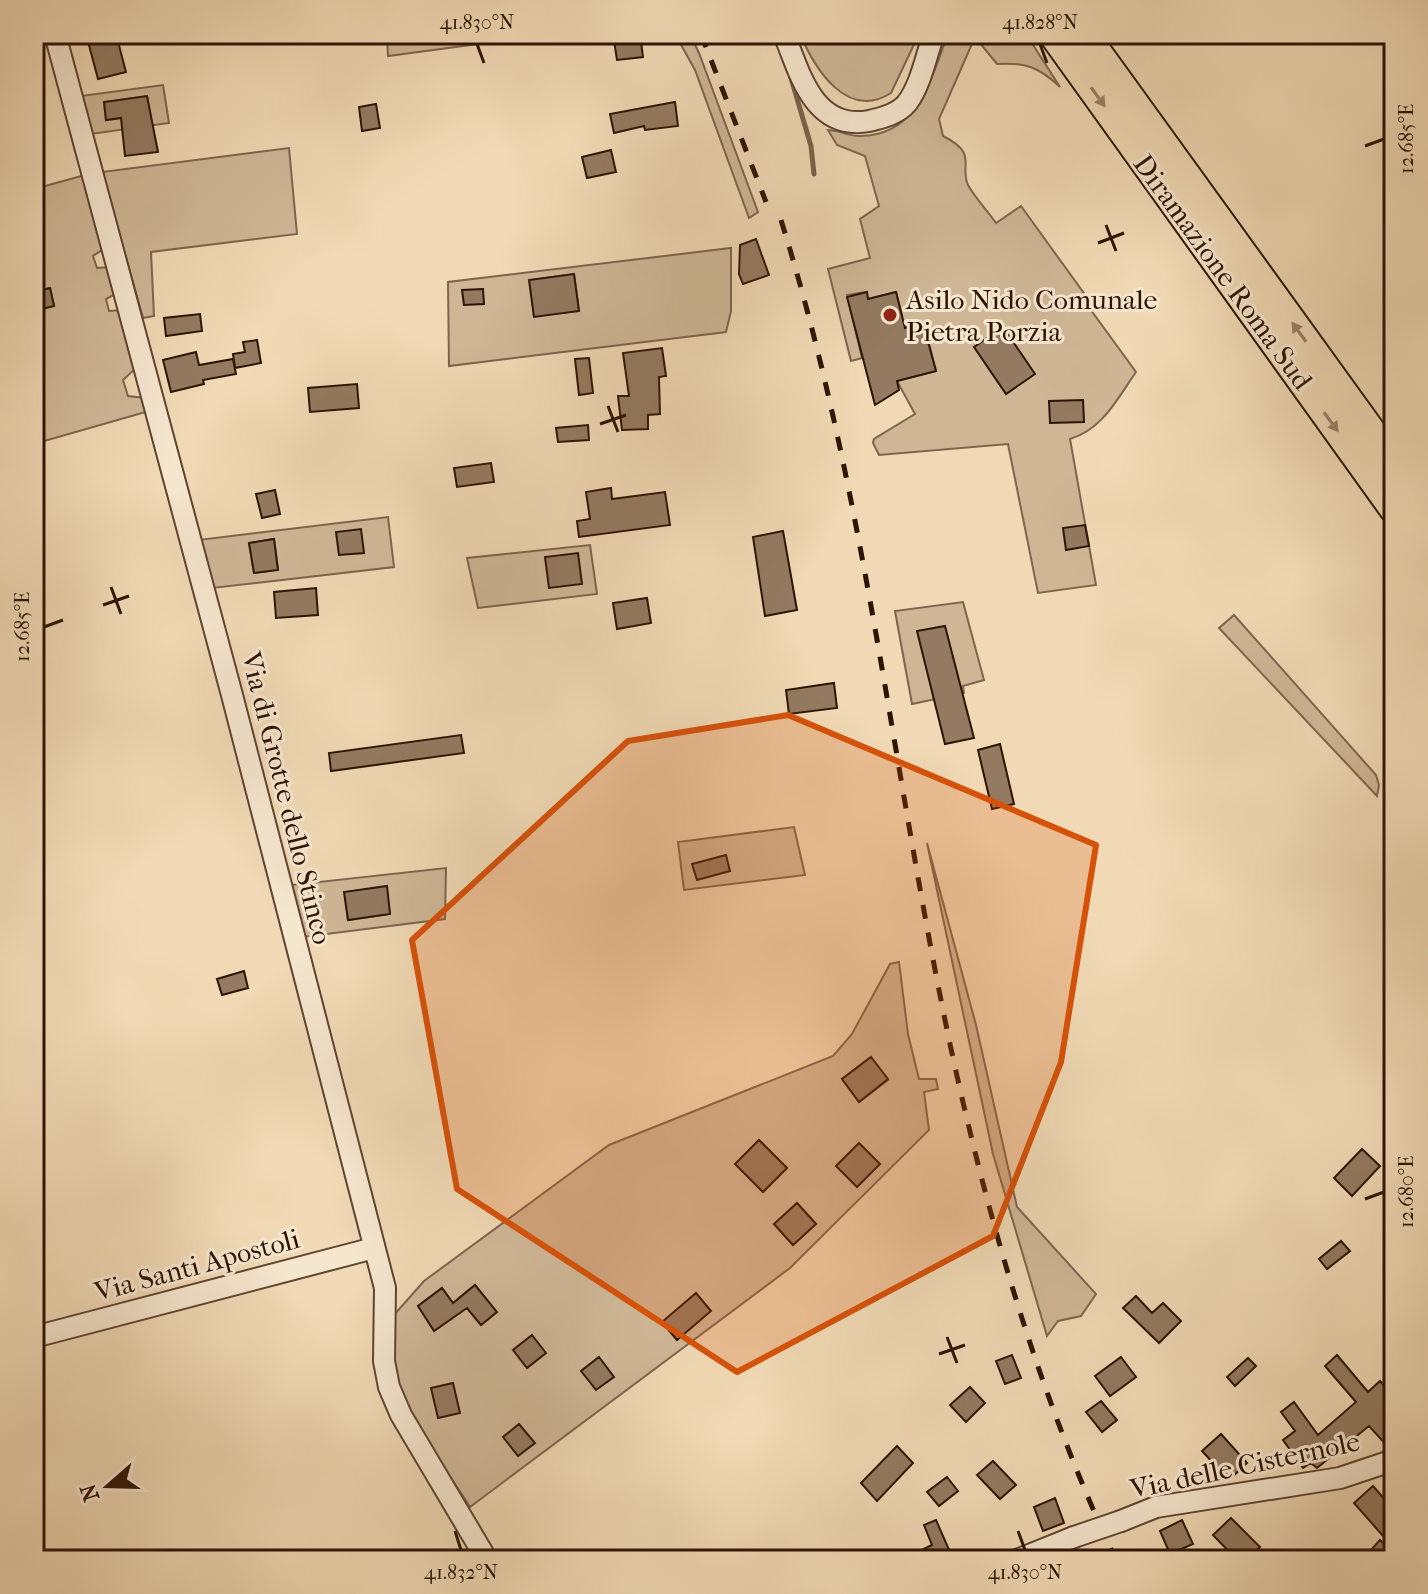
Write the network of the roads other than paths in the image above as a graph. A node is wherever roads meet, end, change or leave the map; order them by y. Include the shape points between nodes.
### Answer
1 (55, 34) edge
2 (784, 34) edge
3 (934, 34) edge
4 (1053, 34) edge
5 (1084, 34) edge
6 (1394, 463) edge
7 (1394, 509) edge
8 (374, 1248) junction
9 (34, 1337) edge
10 (1394, 1460) edge
11 (487, 1560) edge
12 (1017, 1560) edge

1 - 8 street, Via di Grotte dello Stinco
2 - 3 street via 813,101 828,115 851,122 887,116 907,103
4 -> 7 highway, Diramazione Roma Sud
6 -> 5 highway, Diramazione Roma Sud
8 - 9 street, Via Santi Apostoli
8 - 11 street, Via di Grotte dello Stinco via 385,1288 389,1387
10 - 12 street, Via delle Cisternole, bridge via 1340,1478 1156,1507

